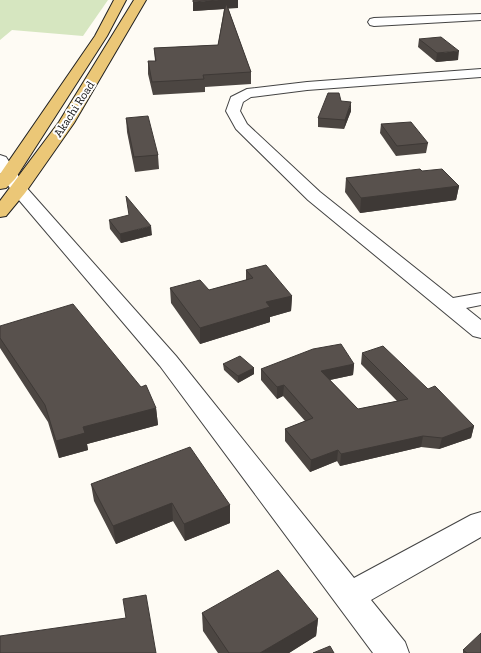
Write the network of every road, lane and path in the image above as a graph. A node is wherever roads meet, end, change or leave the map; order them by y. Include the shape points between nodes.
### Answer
1 (120, 0) edge
2 (140, 0) edge
3 (481, 17) edge
4 (374, 22) dead end
5 (481, 73) edge
6 (7, 177) edge
7 (0, 212) edge
8 (481, 299) edge
9 (448, 305) junction
10 (481, 331) edge
11 (481, 523) edge
12 (349, 596) junction
13 (393, 653) edge

1 - 6 main road, Akachi Road via 101,36
2 - 6 main road, Akachi Road via 66,123
3 - 4 street
5 - 9 street via 247,93 236,100 233,111 241,126 314,196
6 - 7 main road, Akachi Road
6 - 12 street via 168,361
8 - 9 street
9 - 10 street
11 - 12 street
12 - 13 street

